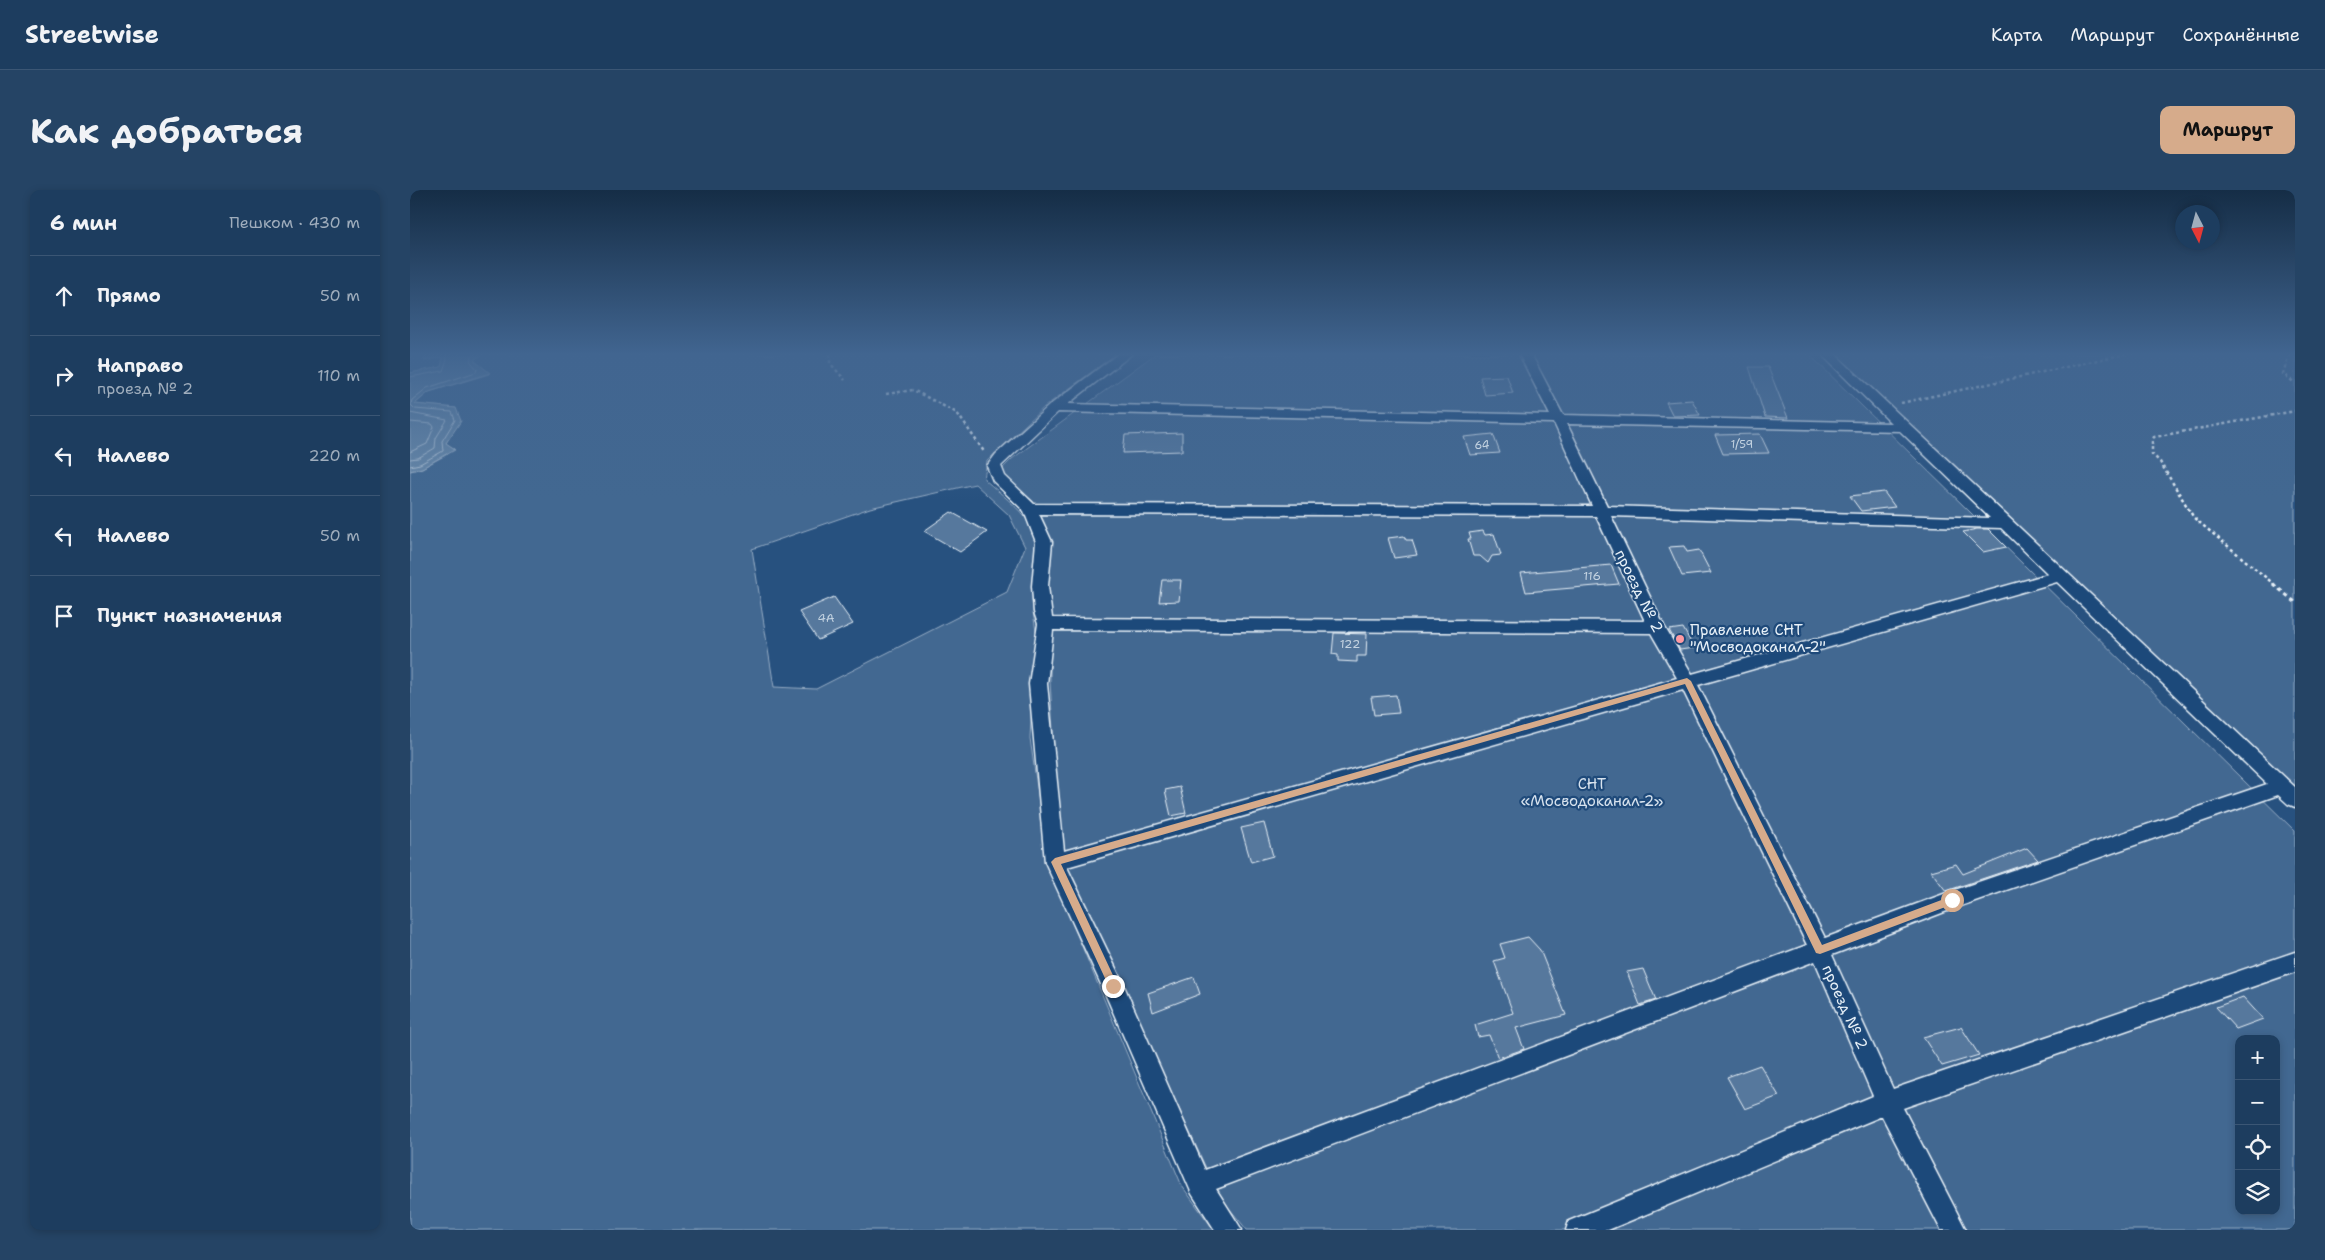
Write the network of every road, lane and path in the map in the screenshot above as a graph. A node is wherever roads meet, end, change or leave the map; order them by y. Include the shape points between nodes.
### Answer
1 (935, 403) edge
2 (1062, 403) edge
3 (1550, 403) edge
4 (1878, 403) edge
5 (1903, 403) edge
6 (1883, 407) junction
7 (1055, 408) junction
8 (2295, 411) edge
9 (1558, 418) junction
10 (1905, 427) junction
11 (994, 466) junction
12 (1030, 510) junction
13 (1600, 511) junction
14 (2004, 523) junction
15 (2059, 576) junction
16 (2295, 602) edge
17 (1046, 624) junction
18 (1656, 627) junction
19 (1687, 681) junction
20 (2289, 793) edge
21 (1055, 862) junction
22 (1820, 950) junction
23 (2295, 962) edge
24 (1887, 1102) junction
25 (1211, 1180) dead end
26 (1230, 1230) edge
27 (1578, 1230) edge
28 (1954, 1230) edge

1 - 11 path via 956,414
2 - 7 street
3 - 9 street, проезд № 2
4 - 6 street
5 - 6 path
6 - 10 street
7 - 9 street
7 - 11 street
8 - 16 path via 2154,437 2152,440 2152,454 2194,518
9 - 10 street
9 - 13 street, проезд № 2
10 - 14 street
11 - 12 street via 998,478
12 - 13 street
12 - 17 street via 1044,542 1040,586
13 - 14 street
13 - 18 street, проезд № 2
14 - 15 street
15 - 19 street
15 - 20 street
17 - 18 street
17 - 21 street via 1038,684
18 - 19 street, проезд № 2
19 - 21 street
19 - 22 street, проезд № 2
20 - 22 street via 1952,900
21 - 26 street via 1200,1186
22 - 24 street, проезд № 2
22 - 25 street
23 - 24 street
24 - 27 street
24 - 28 street, проезд № 2

